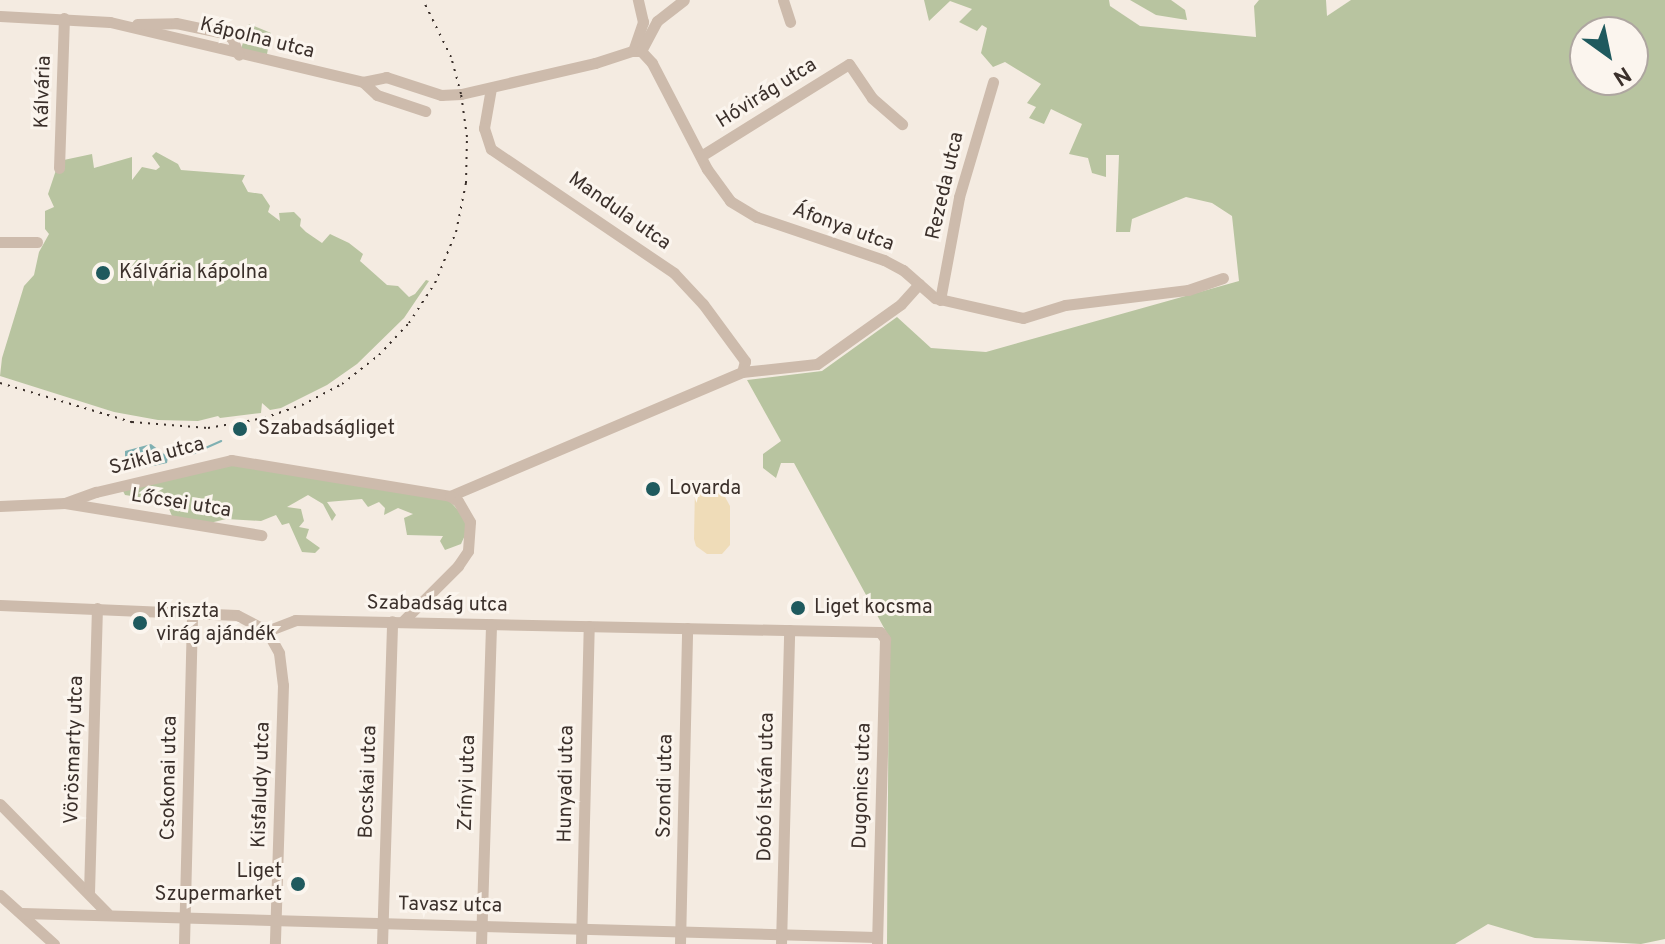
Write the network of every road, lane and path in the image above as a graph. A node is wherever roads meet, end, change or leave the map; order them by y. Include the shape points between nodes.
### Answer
1 (638, 0) edge
2 (684, 0) edge
3 (783, 0) edge
4 (0, 16) edge
5 (64, 18) junction
6 (790, 22) dead end
7 (120, 24) junction
8 (187, 24) junction
9 (212, 30) junction
10 (184, 39) junction
11 (208, 46) junction
12 (637, 51) junction
13 (239, 55) junction
14 (363, 82) junction
15 (993, 82) dead end
16 (491, 88) junction
17 (425, 111) dead end
18 (902, 124) dead end
19 (701, 156) junction
20 (59, 168) dead end
21 (0, 242) edge
22 (37, 242) dead end
23 (1223, 278) dead end
24 (919, 284) junction
25 (940, 300) junction
26 (742, 372) junction
27 (450, 496) junction
28 (65, 503) junction
29 (0, 506) edge
30 (261, 535) dead end
31 (0, 605) edge
32 (97, 608) junction
33 (192, 612) junction
34 (397, 621) junction
35 (491, 624) junction
36 (589, 626) junction
37 (687, 628) junction
38 (789, 630) junction
39 (267, 631) junction
40 (880, 632) joint
41 (0, 804) edge
42 (89, 893) junction
43 (0, 895) edge
44 (22, 913) junction
45 (107, 913) junction
46 (185, 916) junction
47 (276, 920) junction
48 (382, 923) junction
49 (482, 925) junction
50 (581, 928) junction
51 (681, 931) junction
52 (781, 939) edge
53 (876, 941) edge
54 (54, 944) edge
55 (184, 944) edge
56 (275, 944) edge
57 (382, 944) edge
58 (481, 944) edge
59 (581, 944) edge
60 (680, 944) edge

1 - 12 street via 643,12
2 - 12 street via 657,21
3 - 6 street
4 - 5 street, Kápolna utca
5 - 7 street, Kápolna utca
5 - 20 street, Kálvária
7 - 8 street
7 - 10 street, Kápolna utca
8 - 9 street
8 - 10 street
9 - 11 street
9 - 13 street via 232,38
10 - 11 street, Kápolna utca
11 - 13 street, Kápolna utca
12 - 16 street
12 - 19 street, Áfonya utca via 652,63
13 - 14 street, Kápolna utca
14 - 16 street, Kápolna utca via 386,77 441,95
14 - 17 street, Kápolna utca via 377,95
15 - 25 street, Rezeda utca via 959,197
16 - 26 street, Mandula utca via 484,128 491,149 674,273 745,361
18 - 19 street, Hóvirág utca via 872,98 849,64
19 - 24 street, Áfonya utca via 741,209 884,260
21 - 22 street
23 - 25 street, Áfonya utca via 1188,290 1065,305 1023,318
24 - 25 street, Áfonya utca
24 - 26 street via 901,304 817,364
26 - 27 street
27 - 28 street, Szikla utca via 219,460
27 - 34 street via 470,522 468,551
28 - 29 street, Lőcsei utca
28 - 30 street, Lőcsei utca
31 - 32 street
32 - 33 street
32 - 42 street, Vörösmarty utca
33 - 39 street via 237,615
33 - 46 street, Csokonai utca
34 - 35 street, Szabadság utca
34 - 39 street, Szabadság utca via 295,620
34 - 48 street, Bocskai utca
35 - 36 street, Szabadság utca
35 - 49 street, Zrínyi utca
36 - 37 street, Szabadság utca
36 - 50 street, Hunyadi utca
37 - 38 street, Szabadság utca
37 - 51 street, Szondi utca
38 - 40 street, Szabadság utca
38 - 52 street, Dobó István utca
39 - 47 street, Kisfaludy utca via 279,653 283,685
40 - 53 street, Dugonics utca via 885,639
41 - 42 street
42 - 45 street
43 - 44 street
44 - 45 street, Tavasz utca
44 - 54 street
45 - 46 street, Tavasz utca
46 - 47 street, Tavasz utca
46 - 55 street, Csokonai utca
47 - 48 street, Tavasz utca
47 - 56 street, Kisfaludy utca
48 - 49 street, Tavasz utca
48 - 57 street, Bocskai utca
49 - 50 street, Tavasz utca
49 - 58 street, Zrínyi utca
50 - 51 street, Tavasz utca
50 - 59 street, Hunyadi utca
51 - 52 street, Tavasz utca
51 - 60 street, Szondi utca
52 - 53 street, Tavasz utca

